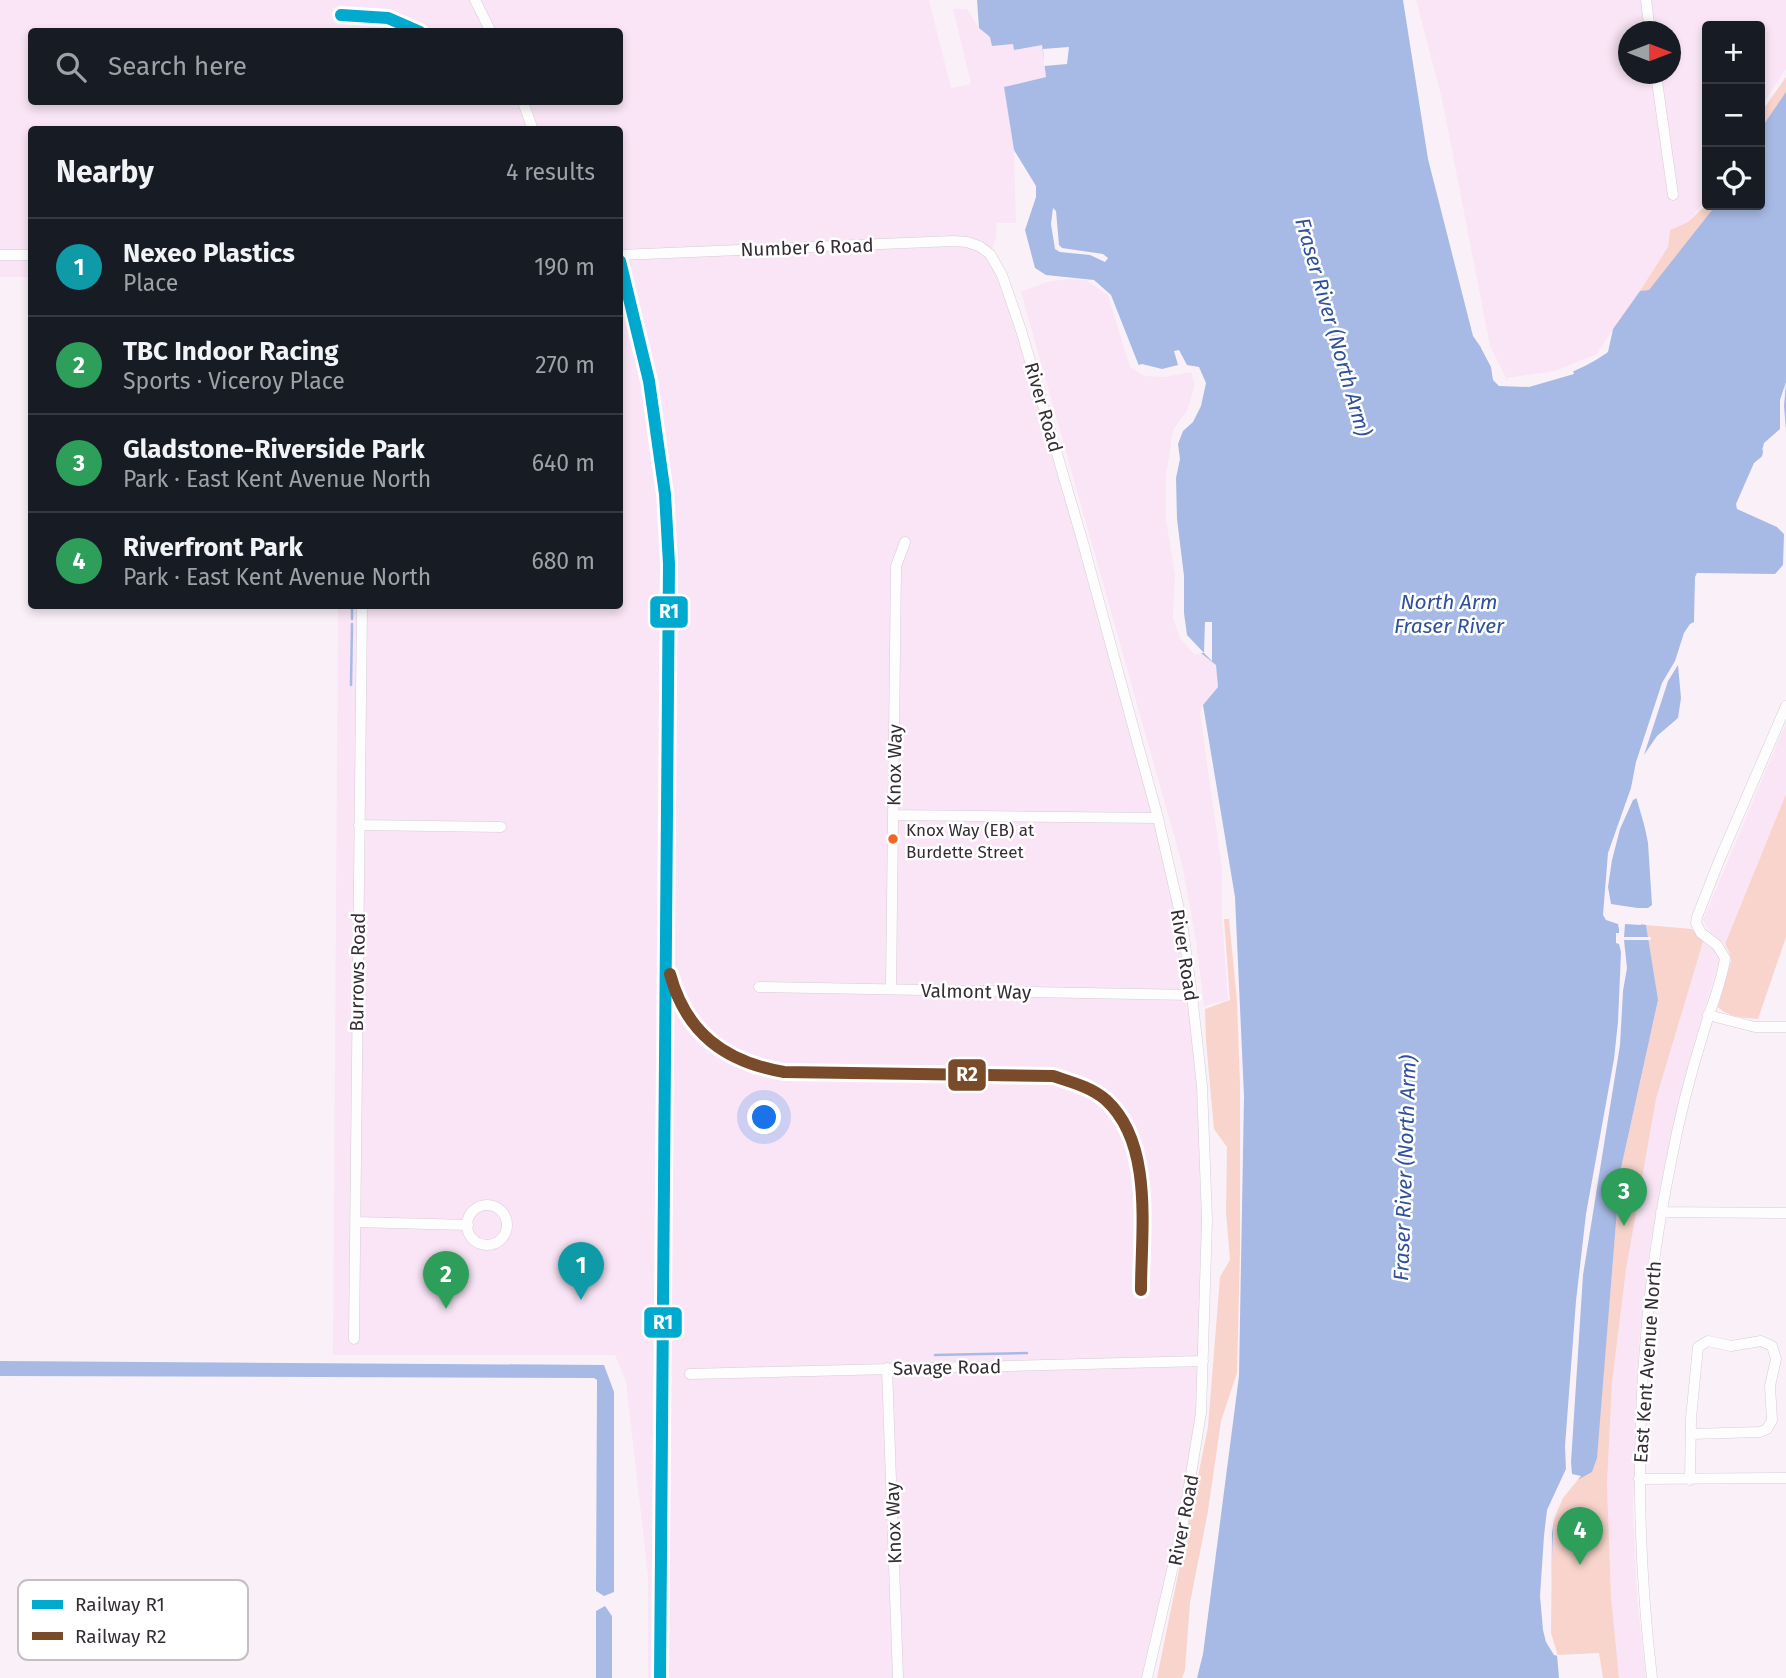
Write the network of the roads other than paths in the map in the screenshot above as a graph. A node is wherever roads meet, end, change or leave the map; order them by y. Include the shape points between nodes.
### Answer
1 (475, 0) edge
2 (1646, 0) edge
3 (1649, 21) edge
4 (489, 28) edge
5 (1657, 84) edge
6 (524, 105) edge
7 (532, 126) edge
8 (1673, 195) dead end
9 (990, 254) joint
10 (0, 255) edge
11 (28, 255) edge
12 (623, 255) edge
13 (905, 542) dead end
14 (362, 609) edge
15 (1786, 706) edge
16 (893, 815) junction
17 (1158, 818) junction
18 (359, 825) junction
19 (501, 827) dead end
20 (759, 987) dead end
21 (891, 989) junction
22 (1192, 995) junction
23 (1708, 1016) junction
24 (1786, 1027) edge
25 (1661, 1212) junction
26 (1786, 1213) edge
27 (355, 1222) junction
28 (468, 1225) junction
29 (354, 1339) dead end
30 (1203, 1361) junction
31 (887, 1368) junction
32 (690, 1374) dead end
33 (1691, 1434) junction
34 (1786, 1478) edge
35 (1639, 1479) junction
36 (1690, 1479) junction
37 (898, 1678) edge
38 (1147, 1678) edge
39 (1651, 1678) edge

1 - 4 street
2 - 3 street
5 - 8 street
6 - 7 street
9 - 12 street, Number 6 Road via 979,246 953,241
9 - 17 street, River Road via 1002,275 1042,401
10 - 11 street
13 - 16 street, Knox Way via 896,566
14 - 18 street, Burrows Road
15 - 23 street, East Kent Avenue North via 1697,917 1698,928 1721,948 1725,958
16 - 17 street
16 - 21 street, Knox Way
17 - 22 street, River Road via 1182,922
18 - 19 street
18 - 27 street, Burrows Road
20 - 21 street, Valmont Way
21 - 22 street, Valmont Way
22 - 30 street, River Road via 1202,1086 1207,1220
23 - 24 street via 1755,1027
23 - 25 street, East Kent Avenue North
25 - 26 street
25 - 35 street, East Kent Avenue North via 1642,1374
27 - 28 street
27 - 29 street, Burrows Road
28 - 28 street via 471,1237 487,1245 503,1237 507,1226 498,1208 484,1206 472,1212
30 - 31 street, Savage Road
30 - 38 street, River Road via 1195,1456
31 - 32 street, Savage Road
31 - 37 street, Knox Way
33 - 33 street via 1700,1344 1712,1341 1731,1346 1761,1341 1772,1346 1776,1359 1770,1386 1772,1420 1767,1429
33 - 36 street
34 - 36 street
35 - 36 street
35 - 39 street, East Kent Avenue North via 1641,1576

